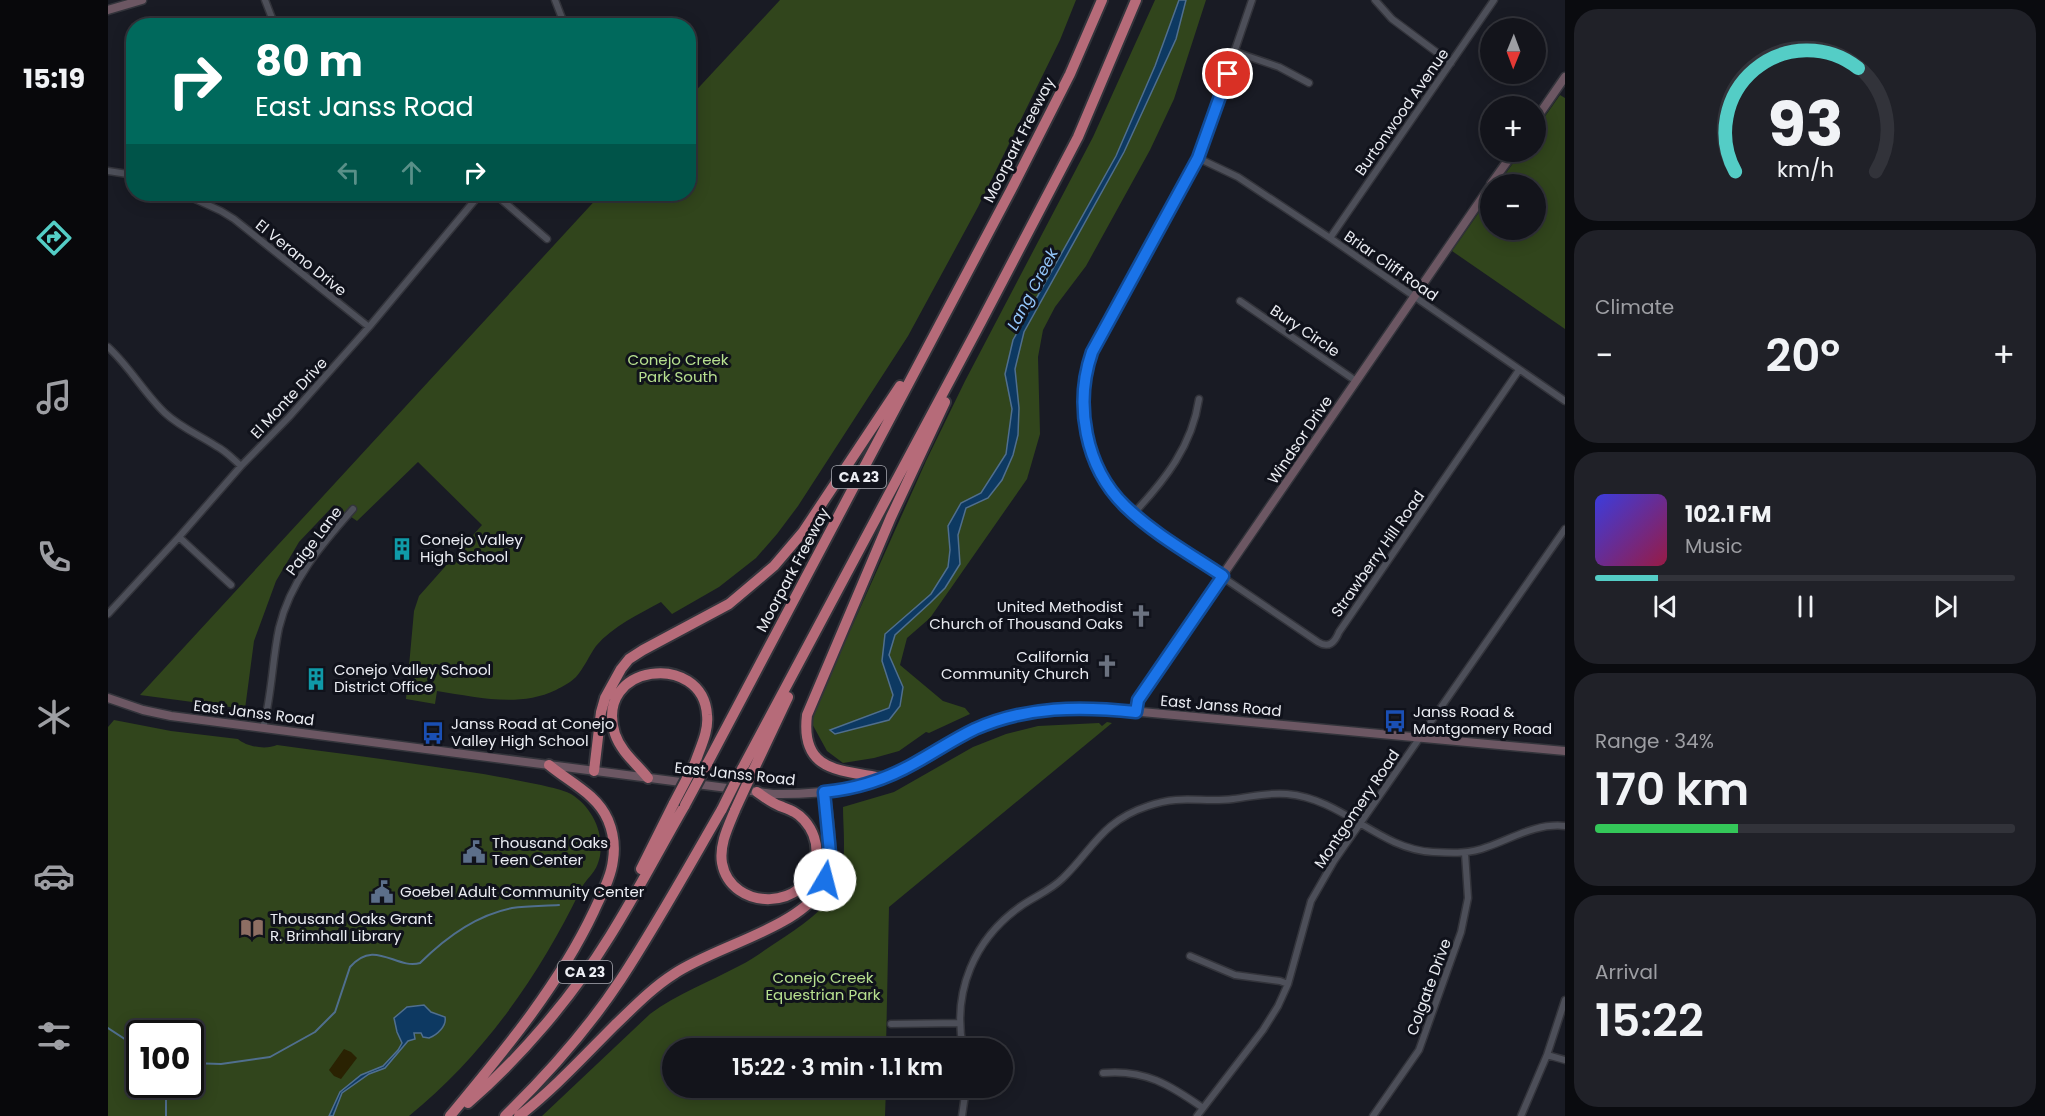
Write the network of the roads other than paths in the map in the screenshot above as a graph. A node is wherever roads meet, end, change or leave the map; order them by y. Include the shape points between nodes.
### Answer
1 (142, 0) edge
2 (265, 0) edge
3 (555, 0) edge
4 (1102, 0) edge
5 (1136, 0) edge
6 (1252, 0) edge
7 (1375, 0) edge
8 (1494, 0) edge
9 (108, 10) edge
10 (272, 18) edge
11 (562, 18) edge
12 (1235, 52) junction
13 (1451, 63) junction
14 (1565, 77) edge
15 (1309, 83) dead end
16 (1546, 105) edge
17 (1198, 158) junction
18 (108, 171) edge
19 (126, 174) edge
20 (1011, 190) junction
21 (200, 201) edge
22 (474, 201) edge
23 (503, 201) edge
24 (1480, 201) edge
25 (1330, 238) junction
26 (547, 239) dead end
27 (1414, 297) junction
28 (1240, 301) dead end
29 (981, 322) junction
30 (369, 327) junction
31 (108, 347) edge
32 (1520, 370) junction
33 (1356, 381) junction
34 (1199, 399) dead end
35 (1565, 401) edge
36 (241, 466) junction
37 (353, 509) dead end
38 (1134, 513) junction
39 (1565, 529) edge
40 (179, 537) junction
41 (1223, 576) junction
42 (231, 585) dead end
43 (108, 614) edge
44 (108, 698) edge
45 (1136, 712) junction
46 (263, 728) junction
47 (1420, 738) junction
48 (1564, 750) edge
49 (549, 765) junction
50 (747, 770) junction
51 (594, 771) junction
52 (648, 778) junction
53 (883, 778) junction
54 (757, 792) junction
55 (824, 792) junction
56 (680, 804) junction
57 (1361, 823) junction
58 (1565, 826) edge
59 (1465, 853) junction
60 (1190, 956) dead end
61 (1288, 984) junction
62 (1565, 1000) edge
63 (960, 1023) junction
64 (891, 1024) dead end
65 (962, 1038) edge
66 (1547, 1055) junction
67 (1565, 1060) edge
68 (1103, 1073) dead end
69 (965, 1098) edge
70 (1203, 1108) junction
71 (451, 1116) edge
72 (505, 1116) edge
73 (519, 1116) edge
74 (962, 1116) edge
75 (1197, 1116) edge
76 (1373, 1116) edge
77 (1521, 1116) edge

1 - 9 main road
2 - 10 street
3 - 11 street
4 - 20 highway, Moorpark Freeway / CA 23 via 1070,74
5 - 29 highway, CA 23 via 1078,137
6 - 12 street
7 - 13 street via 1392,19
8 - 13 street, Burtonwood Avenue
12 - 15 street via 1279,67
12 - 17 street
13 - 25 street, Burtonwood Avenue
14 - 16 main road
17 - 25 street, Briar Cliff Road via 1238,177
17 - 38 street via 1092,352 1086,372 1084,417 1092,455 1106,481
18 - 19 street
20 - 51 highway via 898,389 788,552 729,604 643,650 621,669 604,698
20 - 56 highway, Moorpark Freeway / CA 23, bridge via 707,764
21 - 30 street, El Verano Drive via 234,219
22 - 30 street, El Monte Drive
23 - 26 street
24 - 27 main road, Windsor Drive
25 - 27 street, Briar Cliff Road
27 - 32 street, Briar Cliff Road
27 - 33 main road, Windsor Drive
28 - 33 street, Bury Circle
29 - 50 highway, CA 23 via 854,558
29 - 53 highway via 891,517 807,716 809,746 826,766
30 - 36 street, El Monte Drive
31 - 36 street via 167,415
32 - 35 street, Briar Cliff Road
32 - 41 street, Strawberry Hill Road via 1335,641 1323,645
33 - 41 main road, Windsor Drive
34 - 38 street via 1186,443 1156,490
36 - 40 street, El Monte Drive
37 - 46 street, Paige Lane via 307,565 289,600 279,626
38 - 41 street
39 - 47 street, Montgomery Road
40 - 42 street
40 - 43 street, El Monte Drive
41 - 45 main road, Windsor Drive via 1138,700
44 - 46 main road, East Janss Road via 156,713
45 - 47 main road, East Janss Road
45 - 53 main road, East Janss Road via 1068,708 1008,717 973,730
46 - 49 main road, East Janss Road
47 - 48 main road, East Janss Road
47 - 57 street, Montgomery Road
49 - 51 main road, East Janss Road
49 - 71 highway via 589,794 602,810 613,838 611,871 586,927 551,987
50 - 54 highway, bridge via 726,832 722,865 744,892 765,900 790,896 810,879 817,855 814,836 795,811
50 - 72 highway, CA 23, bridge via 620,981 567,1049
51 - 52 main road, East Janss Road
52 - 54 main road, East Janss Road
52 - 56 highway, bridge via 620,744 612,709 627,684 647,674 666,673 684,679 697,690 706,708 707,724
53 - 55 main road, East Janss Road
54 - 55 main road, East Janss Road
55 - 73 highway via 830,853 820,891 812,901 794,916 673,974
56 - 71 highway, Moorpark Freeway / CA 23 via 610,937 592,962 519,1054
57 - 59 street via 1410,848
57 - 61 street, Montgomery Road via 1311,901
57 - 63 street via 1317,799 1286,794 1172,799 1146,806 1111,825 1050,890 1023,905 987,937 967,974
58 - 59 street via 1531,829
59 - 76 street, Colgate Drive via 1468,898 1461,932 1419,1050
60 - 61 street via 1235,975
61 - 70 street, Montgomery Road via 1263,1030
62 - 66 street
63 - 64 street
63 - 65 street
66 - 67 street
66 - 77 street
68 - 70 street via 1153,1078
69 - 74 street
70 - 75 street, Montgomery Road

